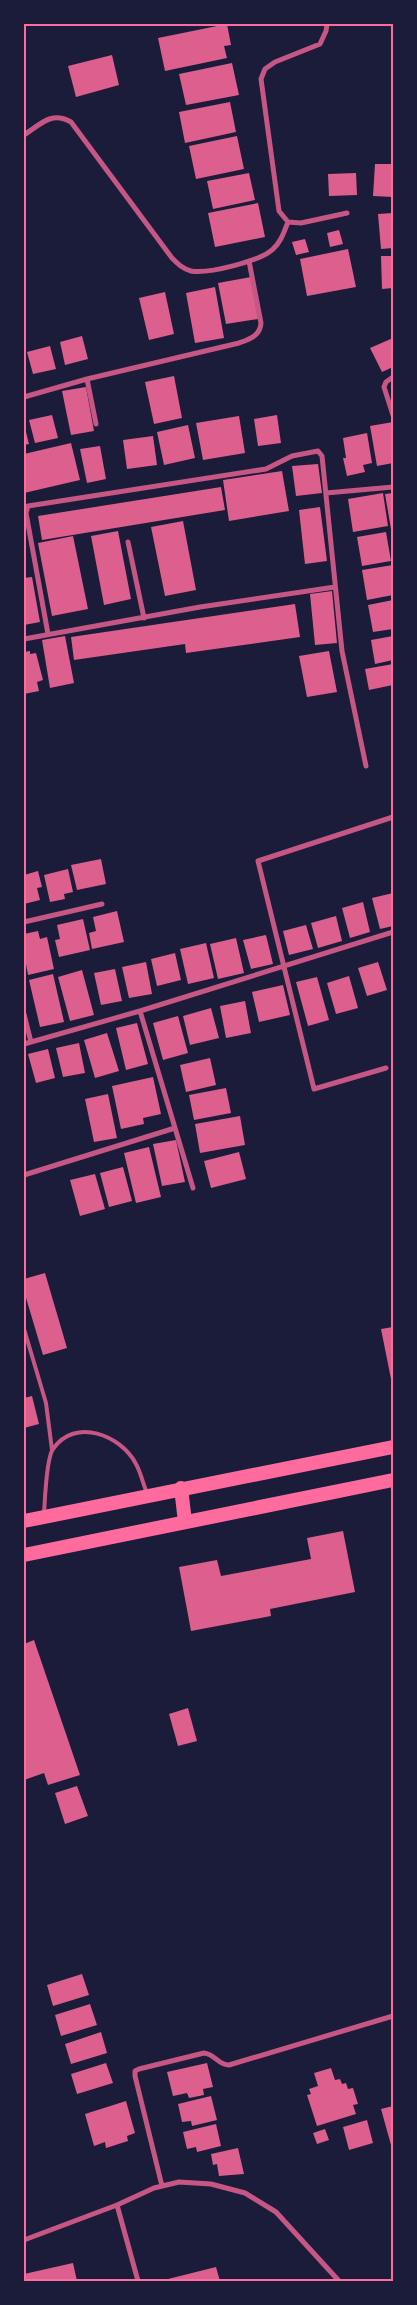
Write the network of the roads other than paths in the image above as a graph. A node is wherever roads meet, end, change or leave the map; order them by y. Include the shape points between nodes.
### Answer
1 (327, 24) edge
2 (24, 135) edge
3 (347, 213) dead end
4 (288, 222) junction
5 (249, 261) junction
6 (393, 377) edge
7 (87, 379) junction
8 (24, 397) edge
9 (393, 415) edge
10 (96, 424) dead end
11 (393, 486) edge
12 (326, 493) junction
13 (128, 542) dead end
14 (335, 587) junction
15 (144, 618) junction
16 (48, 634) junction
17 (24, 639) edge
18 (366, 766) dead end
19 (393, 817) edge
20 (102, 904) dead end
21 (24, 922) edge
22 (393, 932) edge
23 (284, 966) junction
24 (140, 1011) junction
25 (24, 1014) edge
26 (31, 1042) junction
27 (24, 1044) edge
28 (386, 1068) dead end
29 (175, 1128) junction
30 (24, 1175) edge
31 (193, 1188) dead end
32 (24, 1330) edge
33 (393, 1447) edge
34 (52, 1450) junction
35 (393, 1480) edge
36 (181, 1488) junction
37 (147, 1495) junction
38 (44, 1516) junction
39 (24, 1521) edge
40 (185, 1522) junction
41 (24, 1555) edge
42 (393, 2016) edge
43 (162, 2186) junction
44 (117, 2205) junction
45 (24, 2240) edge
46 (138, 2281) edge
47 (339, 2281) edge

1 - 4 street via 320,44 275,62 265,69 262,79 277,202 279,211
2 - 5 street via 52,117 62,117 71,122 180,266 192,271
3 - 4 street via 301,223
4 - 5 street via 283,236 272,250
5 - 7 street via 262,323 255,336 239,343
6 - 9 street via 384,387
7 - 8 street
7 - 10 street
11 - 12 street
12 - 14 street
12 - 16 street via 322,456 318,451 292,456 266,470 32,504 26,513
13 - 15 street
14 - 15 street
14 - 18 street via 342,651
15 - 16 street
16 - 17 street
19 - 23 street via 258,861
20 - 21 street
22 - 23 street
23 - 24 street
23 - 28 street via 314,1089
24 - 26 street
24 - 29 street
25 - 26 street
26 - 27 street
29 - 30 street
29 - 31 street
32 - 34 lane via 46,1403
33 - 36 highway
34 - 37 lane via 71,1434 97,1433 112,1440 136,1464
34 - 38 lane
35 - 40 highway
36 - 37 highway
36 - 40 highway
37 - 38 highway
38 - 39 highway
40 - 41 highway
42 - 43 street via 229,2065 204,2052 135,2071
43 - 44 street
43 - 47 street via 179,2182 211,2184 245,2193 276,2212
44 - 45 street
44 - 46 street

